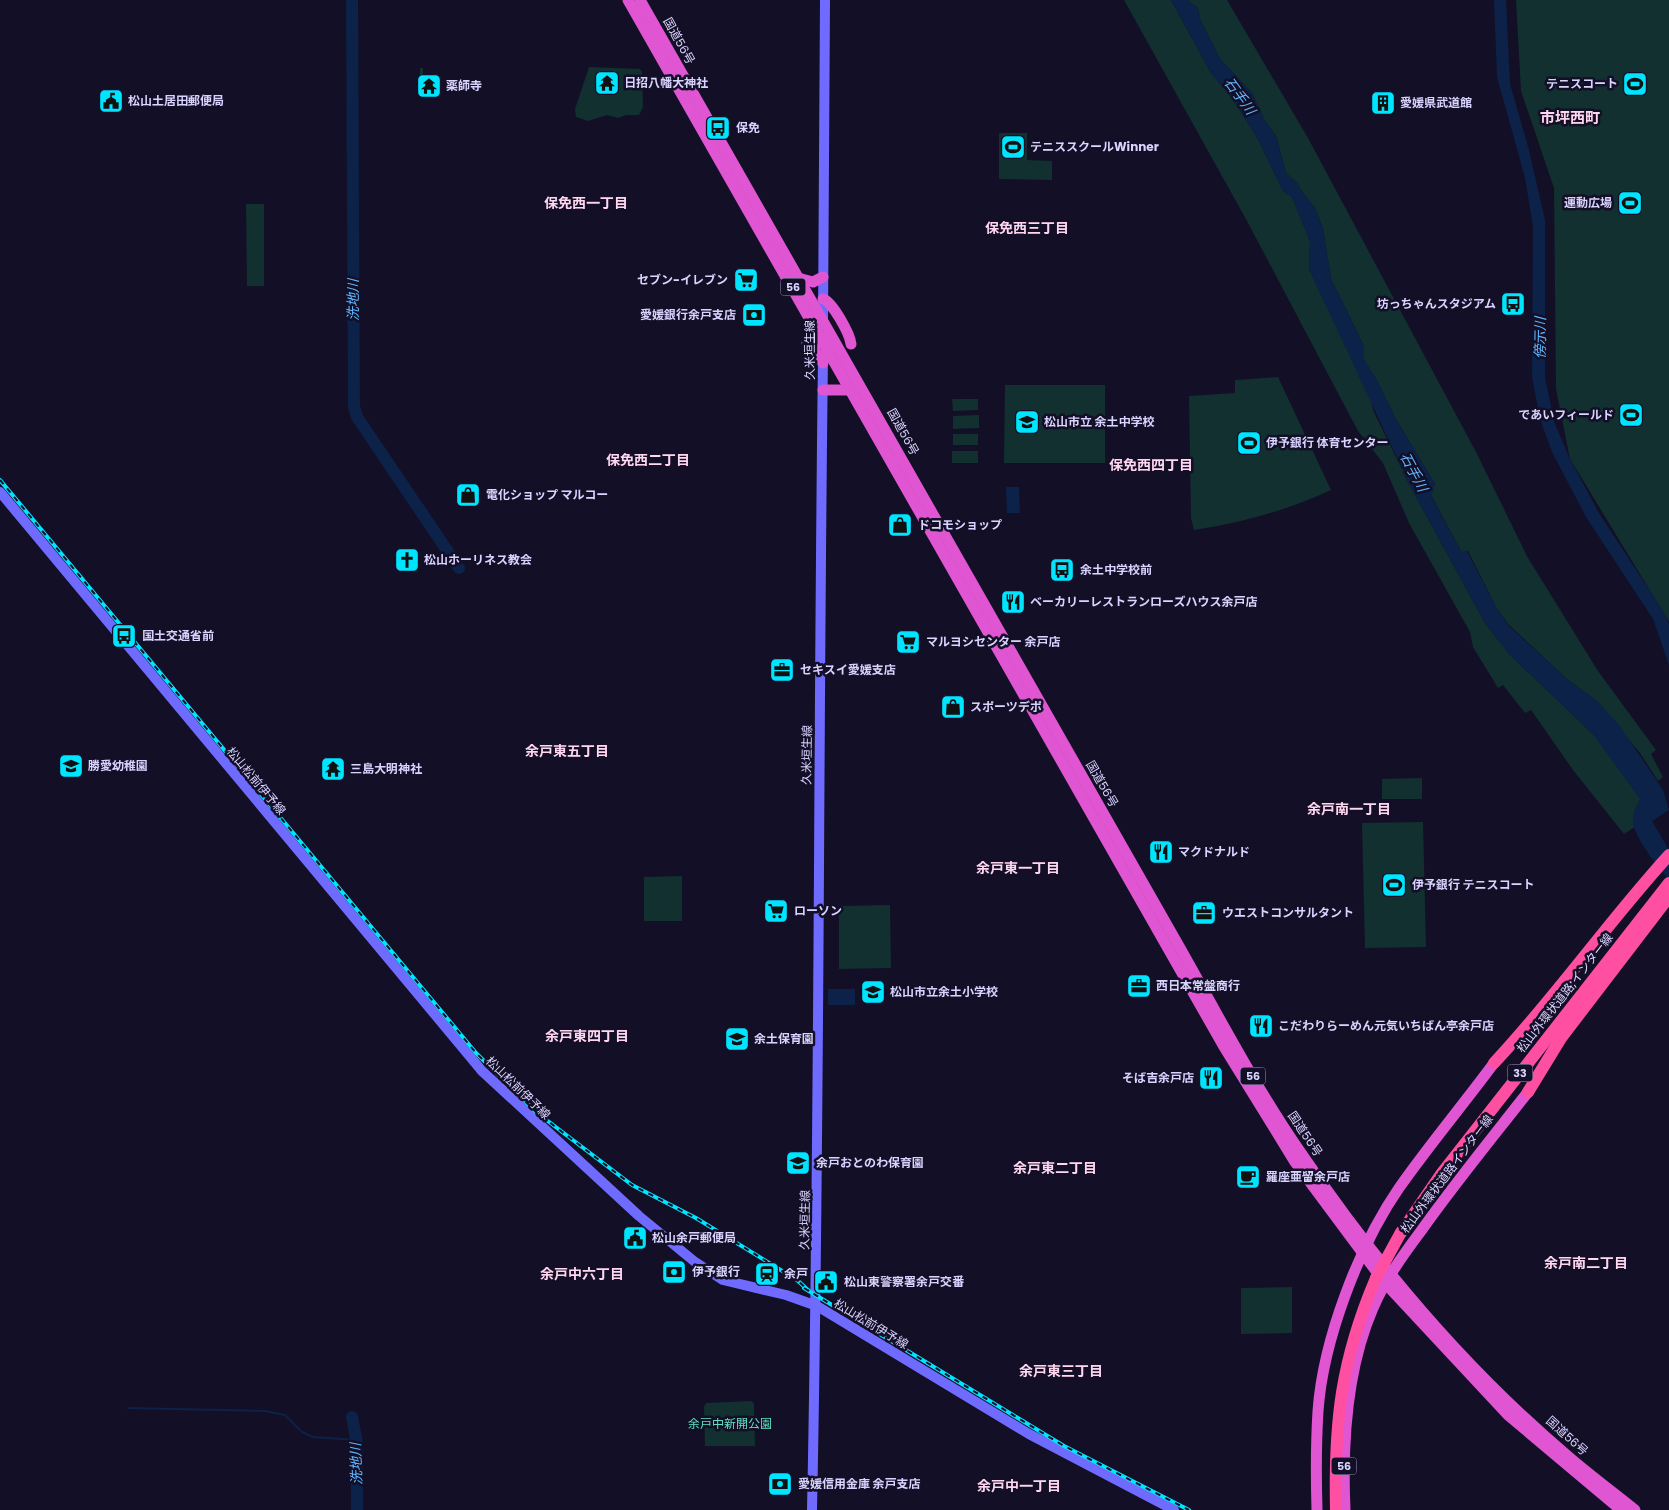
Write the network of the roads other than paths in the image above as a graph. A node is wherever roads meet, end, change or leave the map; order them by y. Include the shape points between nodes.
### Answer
1 (628, 0) edge
2 (640, 0) edge
3 (825, 0) edge
4 (823, 277) junction
5 (798, 278) junction
6 (823, 299) junction
7 (823, 322) junction
8 (823, 343) junction
9 (837, 343) junction
10 (823, 363) junction
11 (823, 390) junction
12 (850, 390) junction
13 (0, 492) edge
14 (1669, 855) edge
15 (1669, 883) edge
16 (1669, 897) edge
17 (1494, 1063) joint
18 (1528, 1092) joint
19 (1368, 1243) junction
20 (1364, 1255) junction
21 (1385, 1275) junction
22 (817, 1306) junction
23 (812, 1510) edge
24 (1174, 1510) edge
25 (1317, 1510) edge
26 (1336, 1510) edge
27 (1345, 1510) edge
28 (1620, 1510) edge
29 (1635, 1510) edge

1 - 8 highway, 国道56号 / 56
2 - 5 highway, 国道56号 / 56
3 - 4 main road, 久米垣生線
4 - 5 highway, 56 via 813,282
4 - 6 main road, 久米垣生線
5 - 7 highway, 国道56号 / 56
6 - 7 main road, 久米垣生線
6 - 9 highway, 56 via 828,300 855,344
7 - 8 main road, 久米垣生線
7 - 9 highway, 国道56号 / 56
8 - 9 highway, 56
8 - 10 main road, 久米垣生線
8 - 10 highway, 56 via 808,343
8 - 12 highway, 国道56号 / 56
9 - 19 highway, 国道56号 / 56 via 1263,1094 1301,1153
10 - 11 main road, 久米垣生線
11 - 12 highway
11 - 22 main road, 久米垣生線
12 - 20 highway, 国道56号 / 56 via 1227,1052 1295,1162
13 - 22 main road, 松山松前伊予線 via 482,1071 639,1216 695,1262 723,1280
14 - 17 highway via 1634,893 1537,1018
15 - 21 highway, 松山外環状道路;インター線 / 33, bridge via 1442,1173 1410,1218
16 - 18 highway via 1561,1038
17 - 19 highway, 33 via 1399,1188
18 - 21 highway, 松山外環状道路インター線 / 33
19 - 20 highway, 56
19 - 21 highway, 国道56号 / 56
20 - 21 highway, 国道56号 / 56
20 - 25 highway, 56 via 1346,1295 1324,1372 1318,1410
21 - 26 highway, 56, bridge via 1360,1316 1345,1374 1336,1441
21 - 27 highway, 56 via 1360,1347 1346,1421
21 - 28 highway, 国道56号 / 56 via 1508,1415
21 - 29 highway, 国道56号 / 56 via 1508,1400 1570,1458
22 - 23 main road, 久米垣生線
22 - 24 main road, 松山松前伊予線 via 1029,1434

